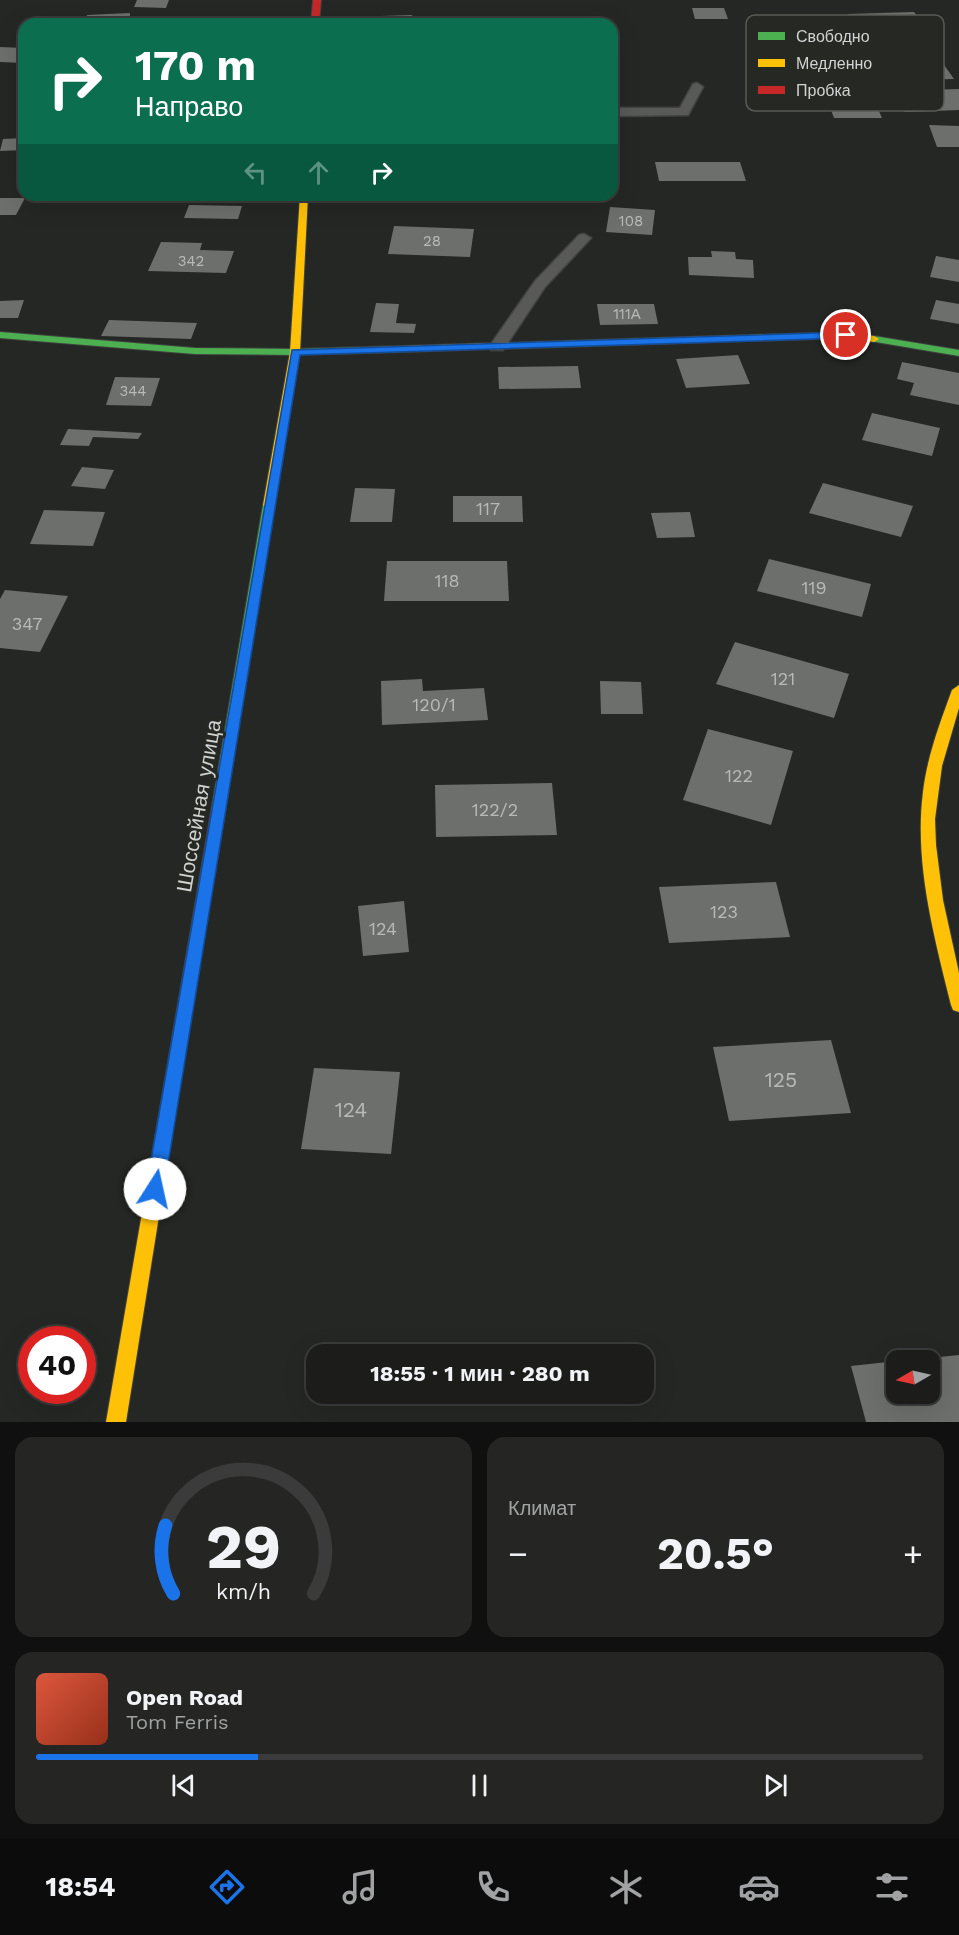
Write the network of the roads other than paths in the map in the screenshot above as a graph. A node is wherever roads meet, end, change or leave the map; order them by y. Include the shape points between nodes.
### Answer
1 (317, 0) edge
2 (316, 18) edge
3 (698, 87) dead end
4 (618, 112) edge
5 (304, 201) edge
6 (584, 238) dead end
7 (0, 336) edge
8 (497, 347) junction
9 (295, 352) junction
10 (959, 353) edge
11 (959, 690) edge
12 (959, 1005) edge
13 (116, 1422) edge

1 - 2 street
3 - 4 lane via 684,111
5 - 9 street, Шоссейная улица
6 - 8 lane via 540,284
7 - 9 street via 195,351
8 - 9 street
8 - 10 street via 846,335
9 - 13 street, Шоссейная улица
11 - 12 street via 933,770 929,820 935,884

